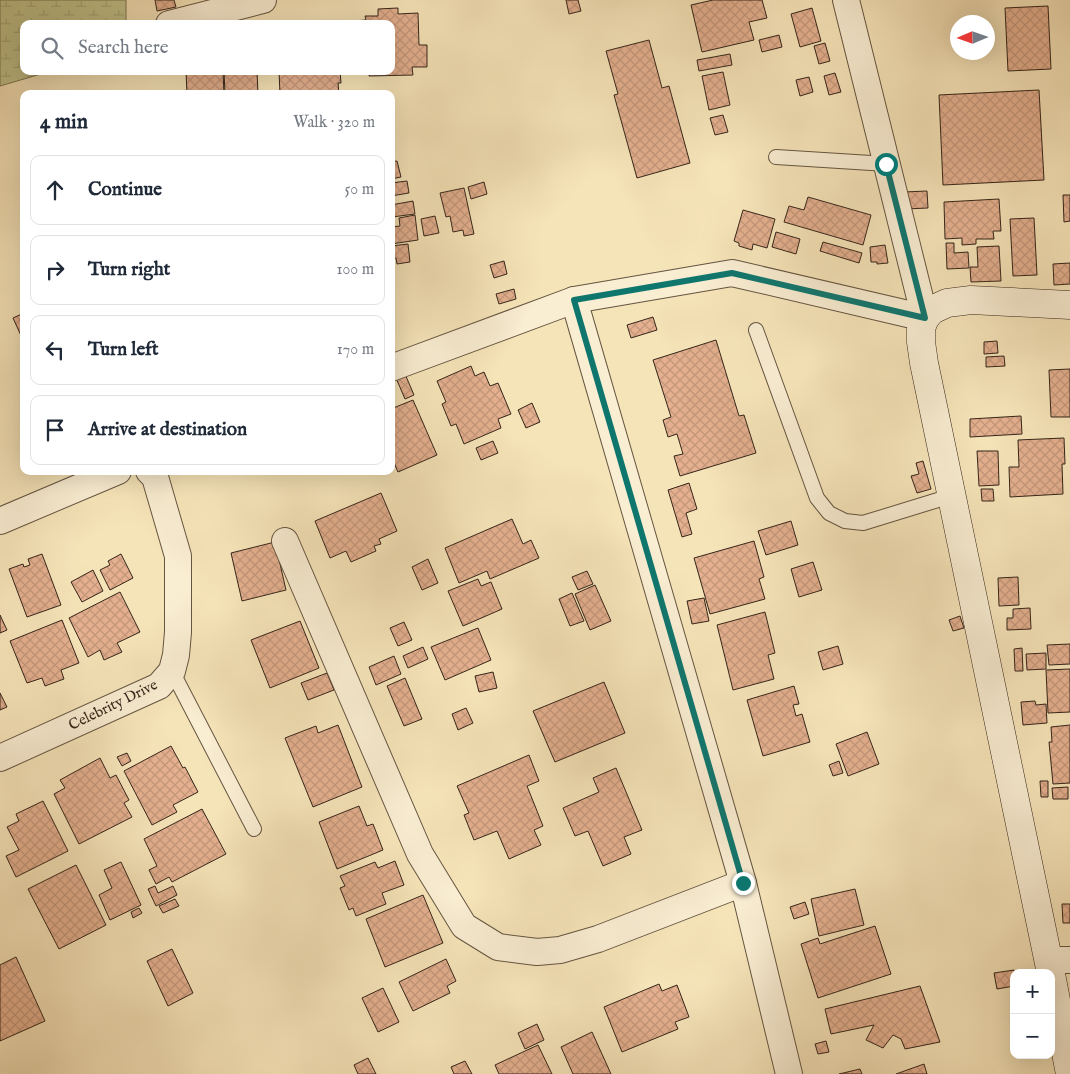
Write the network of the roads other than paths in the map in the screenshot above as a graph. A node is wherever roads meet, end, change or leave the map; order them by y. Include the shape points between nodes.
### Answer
1 (263, 0) edge
2 (846, 0) edge
3 (185, 20) edge
4 (776, 157) dead end
5 (886, 164) junction
6 (574, 300) junction
7 (1070, 305) edge
8 (925, 318) junction
9 (756, 330) dead end
10 (395, 367) edge
11 (108, 475) edge
12 (152, 475) edge
13 (951, 496) junction
14 (0, 520) edge
15 (285, 541) dead end
16 (172, 671) junction
17 (0, 758) edge
18 (254, 829) dead end
19 (743, 883) junction
20 (1055, 967) edge
21 (789, 1074) edge
22 (1070, 1074) edge

1 - 3 street
2 - 5 street
4 - 5 lane
5 - 8 street
6 - 8 street via 732,273
6 - 10 street
6 - 19 street
7 - 8 street via 971,300 947,304 932,310
8 - 13 street via 921,342
9 - 13 lane via 817,498 829,513 845,522 863,523
11 - 14 street
12 - 16 street, Celebrity Drive via 178,556 178,632
13 - 20 street
15 - 19 street via 420,854 464,926 498,947 537,952 560,950 598,939
16 - 17 street, Celebrity Drive via 159,686
16 - 18 lane
19 - 21 street
20 - 22 street

